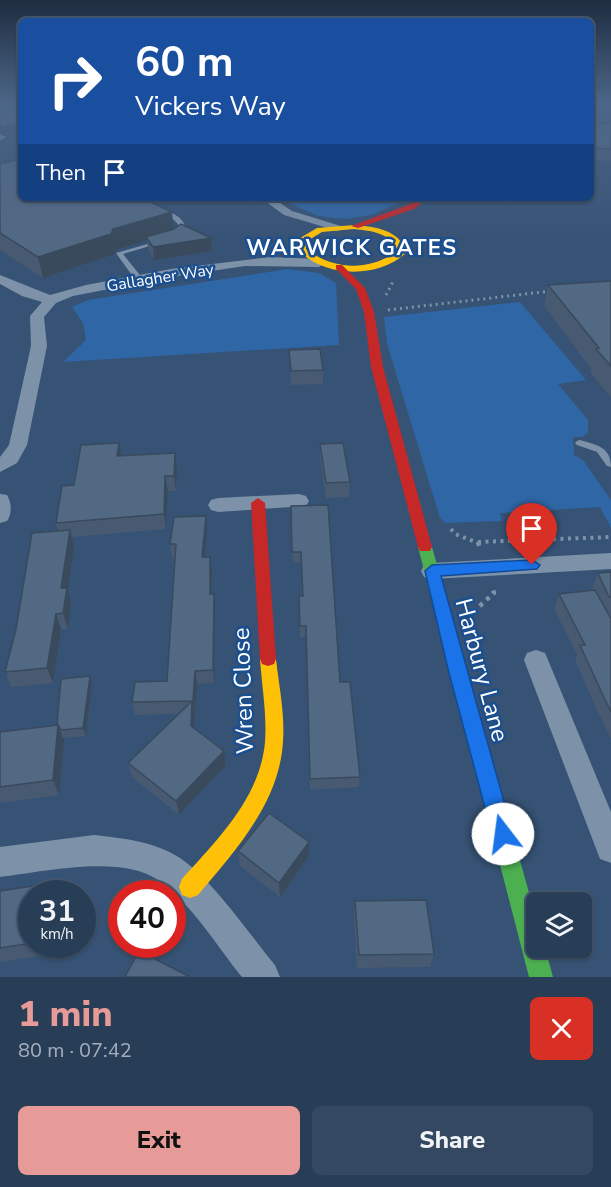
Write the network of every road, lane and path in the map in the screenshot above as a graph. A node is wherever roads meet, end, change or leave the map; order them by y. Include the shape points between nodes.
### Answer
1 (270, 201) edge
2 (420, 201) edge
3 (411, 207) junction
4 (157, 209) edge
5 (288, 213) junction
6 (338, 227) junction
7 (354, 227) junction
8 (393, 236) junction
9 (304, 240) junction
10 (270, 260) junction
11 (319, 263) junction
12 (390, 263) junction
13 (339, 267) junction
14 (397, 276) dead end
15 (0, 279) edge
16 (139, 279) junction
17 (554, 291) edge
18 (51, 300) junction
19 (384, 301) dead end
20 (369, 303) junction
21 (384, 317) dead end
22 (580, 443) dead end
23 (611, 464) edge
24 (0, 466) edge
25 (0, 500) edge
26 (299, 501) dead end
27 (258, 502) junction
28 (218, 505) dead end
29 (0, 516) edge
30 (445, 523) dead end
31 (611, 537) edge
32 (478, 542) junction
33 (484, 557) dead end
34 (611, 561) edge
35 (432, 571) junction
36 (536, 660) dead end
37 (611, 848) edge
38 (0, 862) edge
39 (190, 887) junction
40 (263, 977) edge
41 (541, 977) edge

1 - 5 street
2 - 3 street
3 - 7 street
3 - 8 street
4 - 16 lane via 178,219 184,229 173,238 119,253
5 - 6 street
5 - 9 street
6 - 7 street
6 - 9 street
7 - 8 street
8 - 12 street, Harbury Lane via 401,243 403,252
9 - 10 street, Gallagher Way
9 - 11 street via 305,254
10 - 11 street, Gallagher Way
10 - 16 street, Gallagher Way
11 - 13 street
12 - 13 street via 365,268
12 - 20 street, Harbury Lane via 376,283
13 - 20 street, Harbury Lane via 358,283
14 - 19 path
15 - 18 street
16 - 18 street, Gallagher Way
17 - 21 path via 383,310
18 - 24 street via 37,316 39,346 18,445 10,459
20 - 35 street, Harbury Lane via 377,367
22 - 23 lane via 600,450
25 - 29 street
26 - 27 street
27 - 28 street
27 - 39 street, Wren Close via 274,749 271,766 251,813
30 - 32 path via 455,534
31 - 32 path
32 - 33 path
34 - 35 street
35 - 41 street, Harbury Lane
36 - 37 street
38 - 39 street via 94,850 127,854 165,866
39 - 40 street

